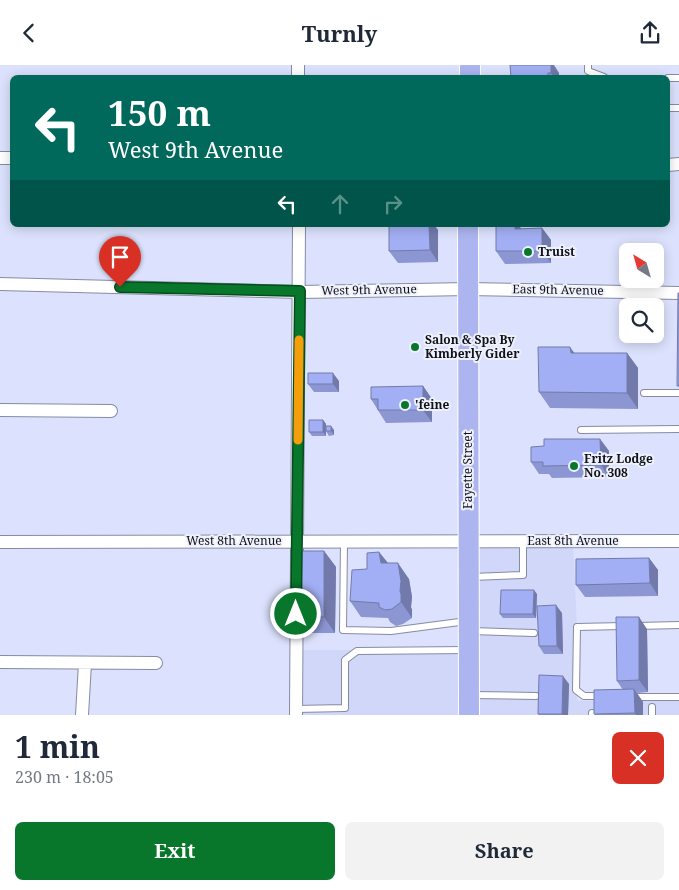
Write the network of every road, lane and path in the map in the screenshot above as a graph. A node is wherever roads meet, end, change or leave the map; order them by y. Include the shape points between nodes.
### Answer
1 (588, 65) edge
2 (599, 75) edge
3 (299, 227) edge
4 (468, 227) edge
5 (0, 284) edge
6 (468, 289) junction
7 (300, 291) junction
8 (679, 293) edge
9 (644, 393) dead end
10 (679, 393) edge
11 (0, 410) edge
12 (111, 411) dead end
13 (679, 429) edge
14 (581, 430) dead end
15 (296, 541) junction
16 (344, 541) junction
17 (468, 541) junction
18 (523, 541) junction
19 (679, 541) edge
20 (0, 542) edge
21 (468, 577) junction
22 (679, 625) edge
23 (534, 633) dead end
24 (468, 634) junction
25 (0, 662) edge
26 (86, 663) junction
27 (156, 663) dead end
28 (468, 695) junction
29 (536, 696) edge
30 (603, 696) edge
31 (622, 696) edge
32 (679, 697) edge
33 (652, 707) dead end
34 (296, 712) edge
35 (82, 715) edge
36 (469, 715) edge
37 (652, 715) edge

1 - 2 lane via 588,71
3 - 7 street
4 - 6 main road, Fayette Street
5 - 7 street, West 9th Avenue
6 - 7 street, West 9th Avenue
6 - 8 street, East 9th Avenue
6 - 17 main road, Fayette Street
7 - 15 street
9 - 10 lane
11 - 12 street
13 - 14 lane
15 - 16 street, West 8th Avenue
15 - 20 street, West 8th Avenue
15 - 34 street
16 - 17 street, West 8th Avenue
16 - 24 lane via 343,630
17 - 18 street, East 8th Avenue
17 - 21 main road, Fayette Street
18 - 19 street, East 8th Avenue
18 - 21 lane via 522,575
21 - 24 main road, Fayette Street
22 - 30 lane via 577,627 576,690 584,696
23 - 24 lane
24 - 28 main road, Fayette Street
24 - 34 lane via 357,651 345,660 345,708
25 - 26 street
26 - 27 street
26 - 35 street
28 - 29 lane
28 - 36 main road, Fayette Street
31 - 32 lane
33 - 37 lane

